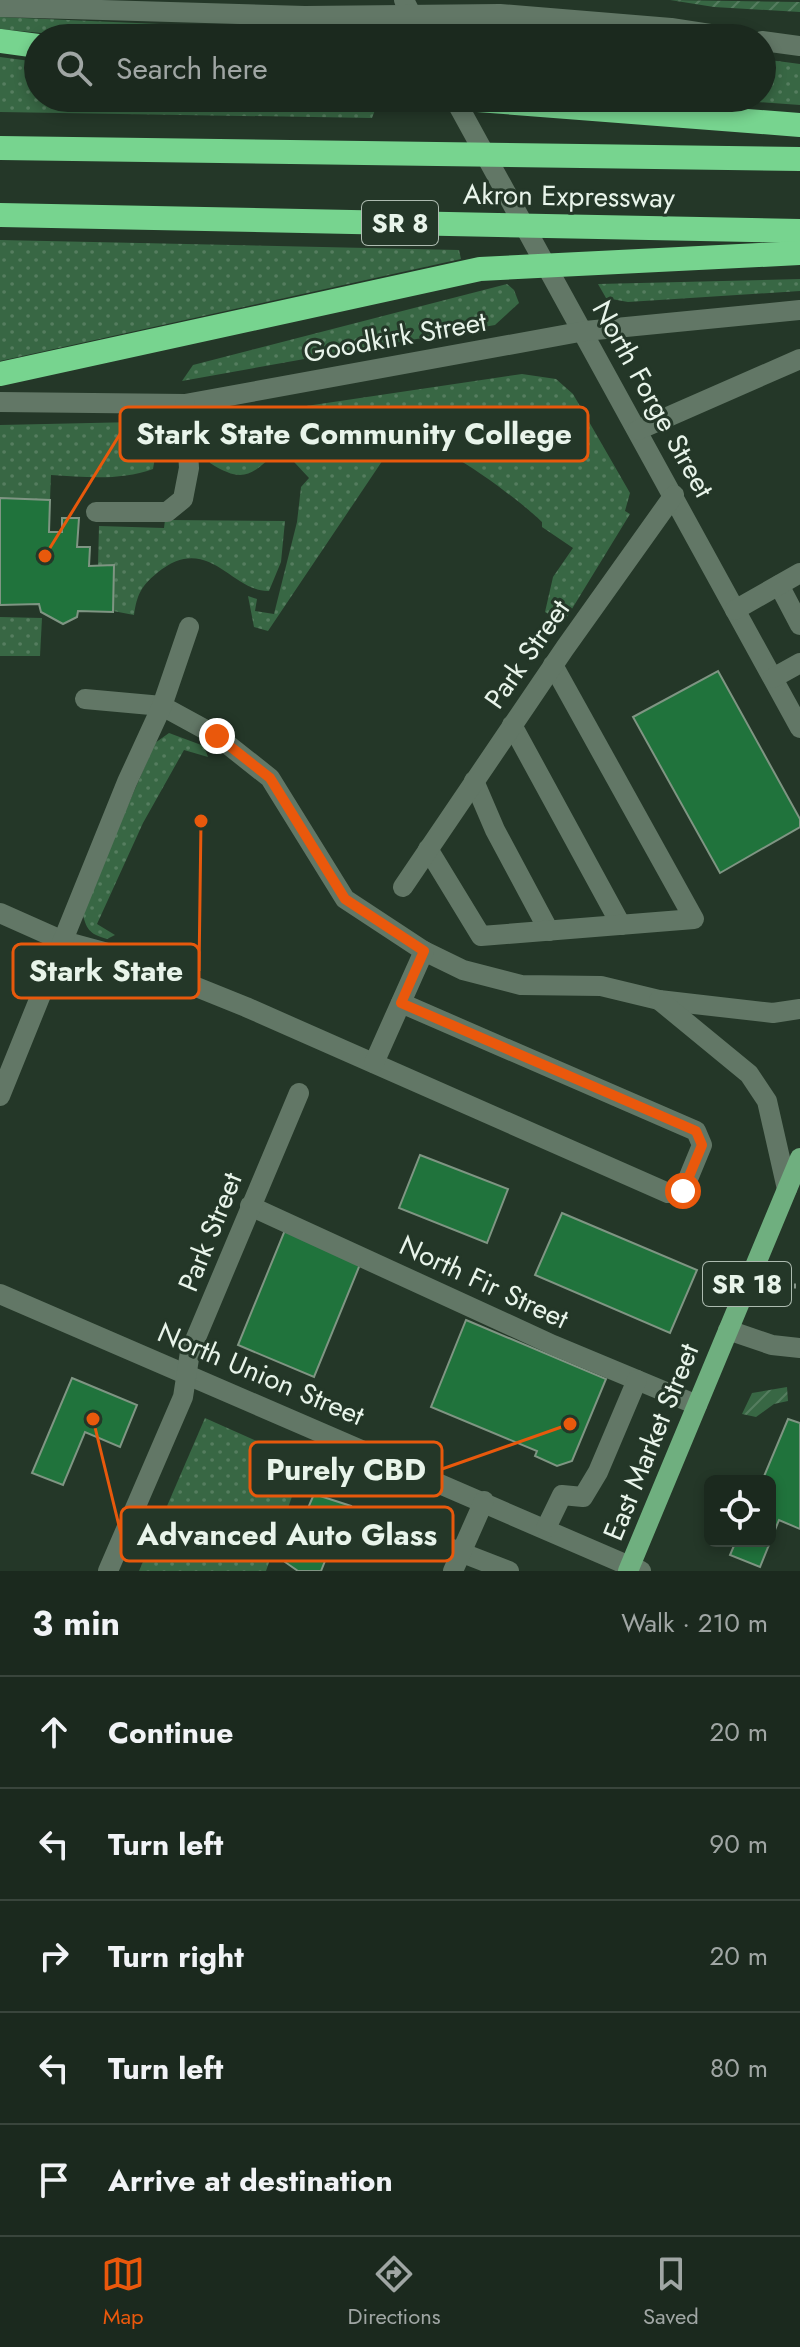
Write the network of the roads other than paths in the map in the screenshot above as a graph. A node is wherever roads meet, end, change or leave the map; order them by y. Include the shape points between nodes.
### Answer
1 (0, 7) edge
2 (408, 8) edge
3 (623, 24) edge
4 (0, 41) edge
5 (776, 43) edge
6 (24, 44) edge
7 (800, 46) edge
8 (461, 112) edge
9 (633, 112) edge
10 (800, 125) edge
11 (0, 148) edge
12 (800, 159) edge
13 (0, 215) edge
14 (800, 231) edge
15 (800, 253) edge
16 (800, 310) edge
17 (585, 331) junction
18 (800, 359) edge
19 (0, 374) edge
20 (0, 402) edge
21 (185, 404) junction
22 (638, 430) junction
23 (674, 495) junction
24 (96, 512) dead end
25 (800, 573) edge
26 (779, 585) junction
27 (735, 610) junction
28 (800, 625) edge
29 (189, 627) dead end
30 (800, 663) edge
31 (553, 665) junction
32 (773, 678) junction
33 (85, 699) dead end
34 (162, 706) junction
35 (512, 725) junction
36 (800, 728) edge
37 (474, 781) junction
38 (428, 849) junction
39 (403, 887) dead end
40 (0, 913) edge
41 (621, 925) junction
42 (549, 931) junction
43 (63, 941) junction
44 (424, 951) junction
45 (659, 1000) junction
46 (401, 1003) junction
47 (800, 1009) edge
48 (374, 1063) junction
49 (299, 1093) dead end
50 (0, 1096) edge
51 (800, 1158) edge
52 (787, 1189) junction
53 (250, 1206) junction
54 (0, 1294) edge
55 (728, 1330) junction
56 (800, 1348) edge
57 (186, 1373) junction
58 (637, 1380) junction
59 (697, 1405) junction
60 (484, 1501) junction
61 (372, 1518) dead end
62 (546, 1528) junction
63 (458, 1561) edge
64 (633, 1569) edge
65 (108, 1571) edge
66 (509, 1571) edge

1 - 2 street
2 - 3 street
4 - 6 highway
5 - 7 street
8 - 17 street, North Forge Street
9 - 10 highway
11 - 12 highway, Akron Expressway
13 - 14 highway, Akron Expressway / SR 8
15 - 19 highway via 480,269
16 - 17 street, Goodkirk Street
17 - 21 street, Goodkirk Street
17 - 22 street, North Forge Street
18 - 22 street
20 - 21 street, Goodkirk Street
21 - 24 street via 189,468 183,499 167,512
22 - 23 street, North Forge Street
23 - 27 street, North Forge Street
23 - 31 street, Park Street
25 - 26 street
26 - 27 street
26 - 28 street
27 - 32 street, North Forge Street
29 - 34 street
30 - 32 street
31 - 35 street, Park Street
31 - 41 street via 694,919
32 - 36 street, North Forge Street
33 - 34 street
34 - 43 street
34 - 44 street via 217,736 270,778 345,899
35 - 37 street, Park Street
35 - 41 street
37 - 38 street, Park Street
37 - 42 street
38 - 39 street, Park Street
38 - 42 street via 481,936
40 - 43 street
41 - 42 street
43 - 48 street via 122,957
43 - 50 street
44 - 45 street via 463,970 521,985 601,986
44 - 46 street
45 - 47 street via 773,1013
45 - 52 street via 749,1074 767,1101
46 - 48 street
46 - 48 street via 696,1131 702,1145 683,1191 668,1193
49 - 53 street, Park Street
51 - 52 main road, East Market Street / SR 18
52 - 55 main road, East Market Street / SR 18
53 - 57 street, Park Street
53 - 58 street, North Fir Street
54 - 57 street, North Union Street
55 - 56 street
55 - 59 main road, East Market Street / SR 18
57 - 60 street, North Union Street
57 - 65 street, Park Street via 183,1397
58 - 59 street, North Fir Street
58 - 62 street via 583,1497 562,1495
59 - 64 main road, East Market Street / SR 18
60 - 62 street, North Union Street
60 - 63 street
61 - 63 street
62 - 64 street, North Union Street
63 - 66 street

